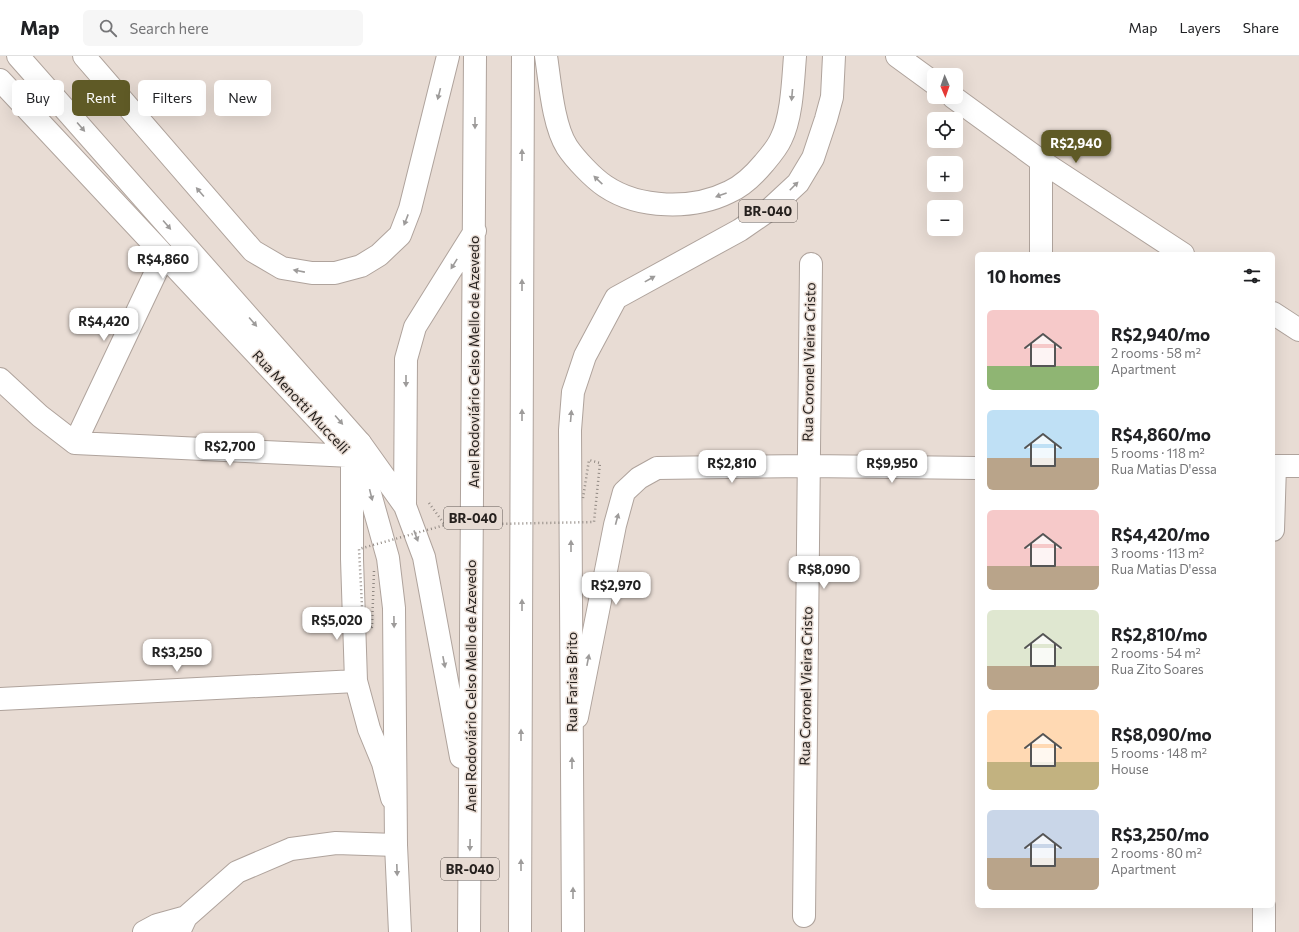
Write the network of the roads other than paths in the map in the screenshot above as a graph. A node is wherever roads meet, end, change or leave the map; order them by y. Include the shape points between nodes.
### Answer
1 (18, 56) edge
2 (84, 56) edge
3 (448, 56) edge
4 (475, 56) edge
5 (523, 56) edge
6 (546, 56) edge
7 (796, 56) edge
8 (834, 56) edge
9 (897, 56) edge
10 (927, 78) edge
11 (0, 80) edge
12 (963, 104) edge
13 (1041, 161) junction
14 (475, 230) junction
15 (1041, 252) edge
16 (1180, 252) edge
17 (164, 255) junction
18 (811, 264) dead end
19 (1275, 314) edge
20 (1299, 330) edge
21 (0, 379) edge
22 (75, 443) junction
23 (356, 450) junction
24 (808, 466) junction
25 (1275, 466) edge
26 (1299, 466) edge
27 (975, 468) edge
28 (405, 506) junction
29 (356, 681) junction
30 (0, 699) edge
31 (572, 739) junction
32 (471, 806) junction
33 (396, 817) junction
34 (396, 845) junction
35 (521, 898) junction
36 (1264, 908) edge
37 (804, 916) dead end
38 (182, 924) edge
39 (144, 932) edge
40 (400, 932) edge
41 (469, 932) edge
42 (520, 932) edge
43 (534, 932) edge
44 (573, 932) edge
45 (1264, 932) edge

1 -> 23 main road
3 -> 2 main road via 410,209 400,235 379,255 361,266 335,273 282,268 253,251
4 -> 14 main road, Anel Rodoviário Celso Mello de Azevedo / BR-040
35 -> 5 main road, BR-040
7 -> 6 main road via 791,103 782,138 774,152 750,179 730,192 706,201 675,205 646,202 622,195 604,186 572,152 556,121
31 -> 8 main road, Rua Farias Brito / BR-040 via 570,430 573,392 585,356 616,298 740,230 769,210 798,183 813,158 826,119 832,97
9 - 10 main road
11 - 17 main road, Rua Menotti Muccelli
12 - 13 main road
13 - 15 main road
13 - 16 main road
14 -> 28 main road via 415,327 406,359
14 - 32 main road, Anel Rodoviário Celso Mello de Azevedo / BR-040
17 - 22 main road
17 - 23 main road, Rua Menotti Muccelli
18 - 24 main road, Rua Coronel Vieira Cristo
19 - 20 main road
21 - 22 main road via 40,416
22 - 23 main road
23 - 28 main road
23 - 29 main road, Rua Menotti Muccelli via 352,559
23 -> 33 main road via 388,558 394,608
24 - 27 main road
31 -> 24 main road via 615,524 624,492 639,478 657,468
24 - 37 main road, Rua Coronel Vieira Cristo
25 - 26 main road
28 -> 32 main road via 424,557
29 - 30 main road
29 - 33 main road, Rua Menotti Muccelli via 369,729 383,763
44 -> 31 main road, Rua Farias Brito
32 -> 41 main road, Anel Rodoviário Celso Mello de Azevedo / BR-040
33 - 34 main road
34 - 38 main road via 336,843 290,849 237,872
34 -> 40 main road
35 - 42 main road, BR-040
35 - 43 main road
36 - 45 main road
38 - 39 main road via 157,925

